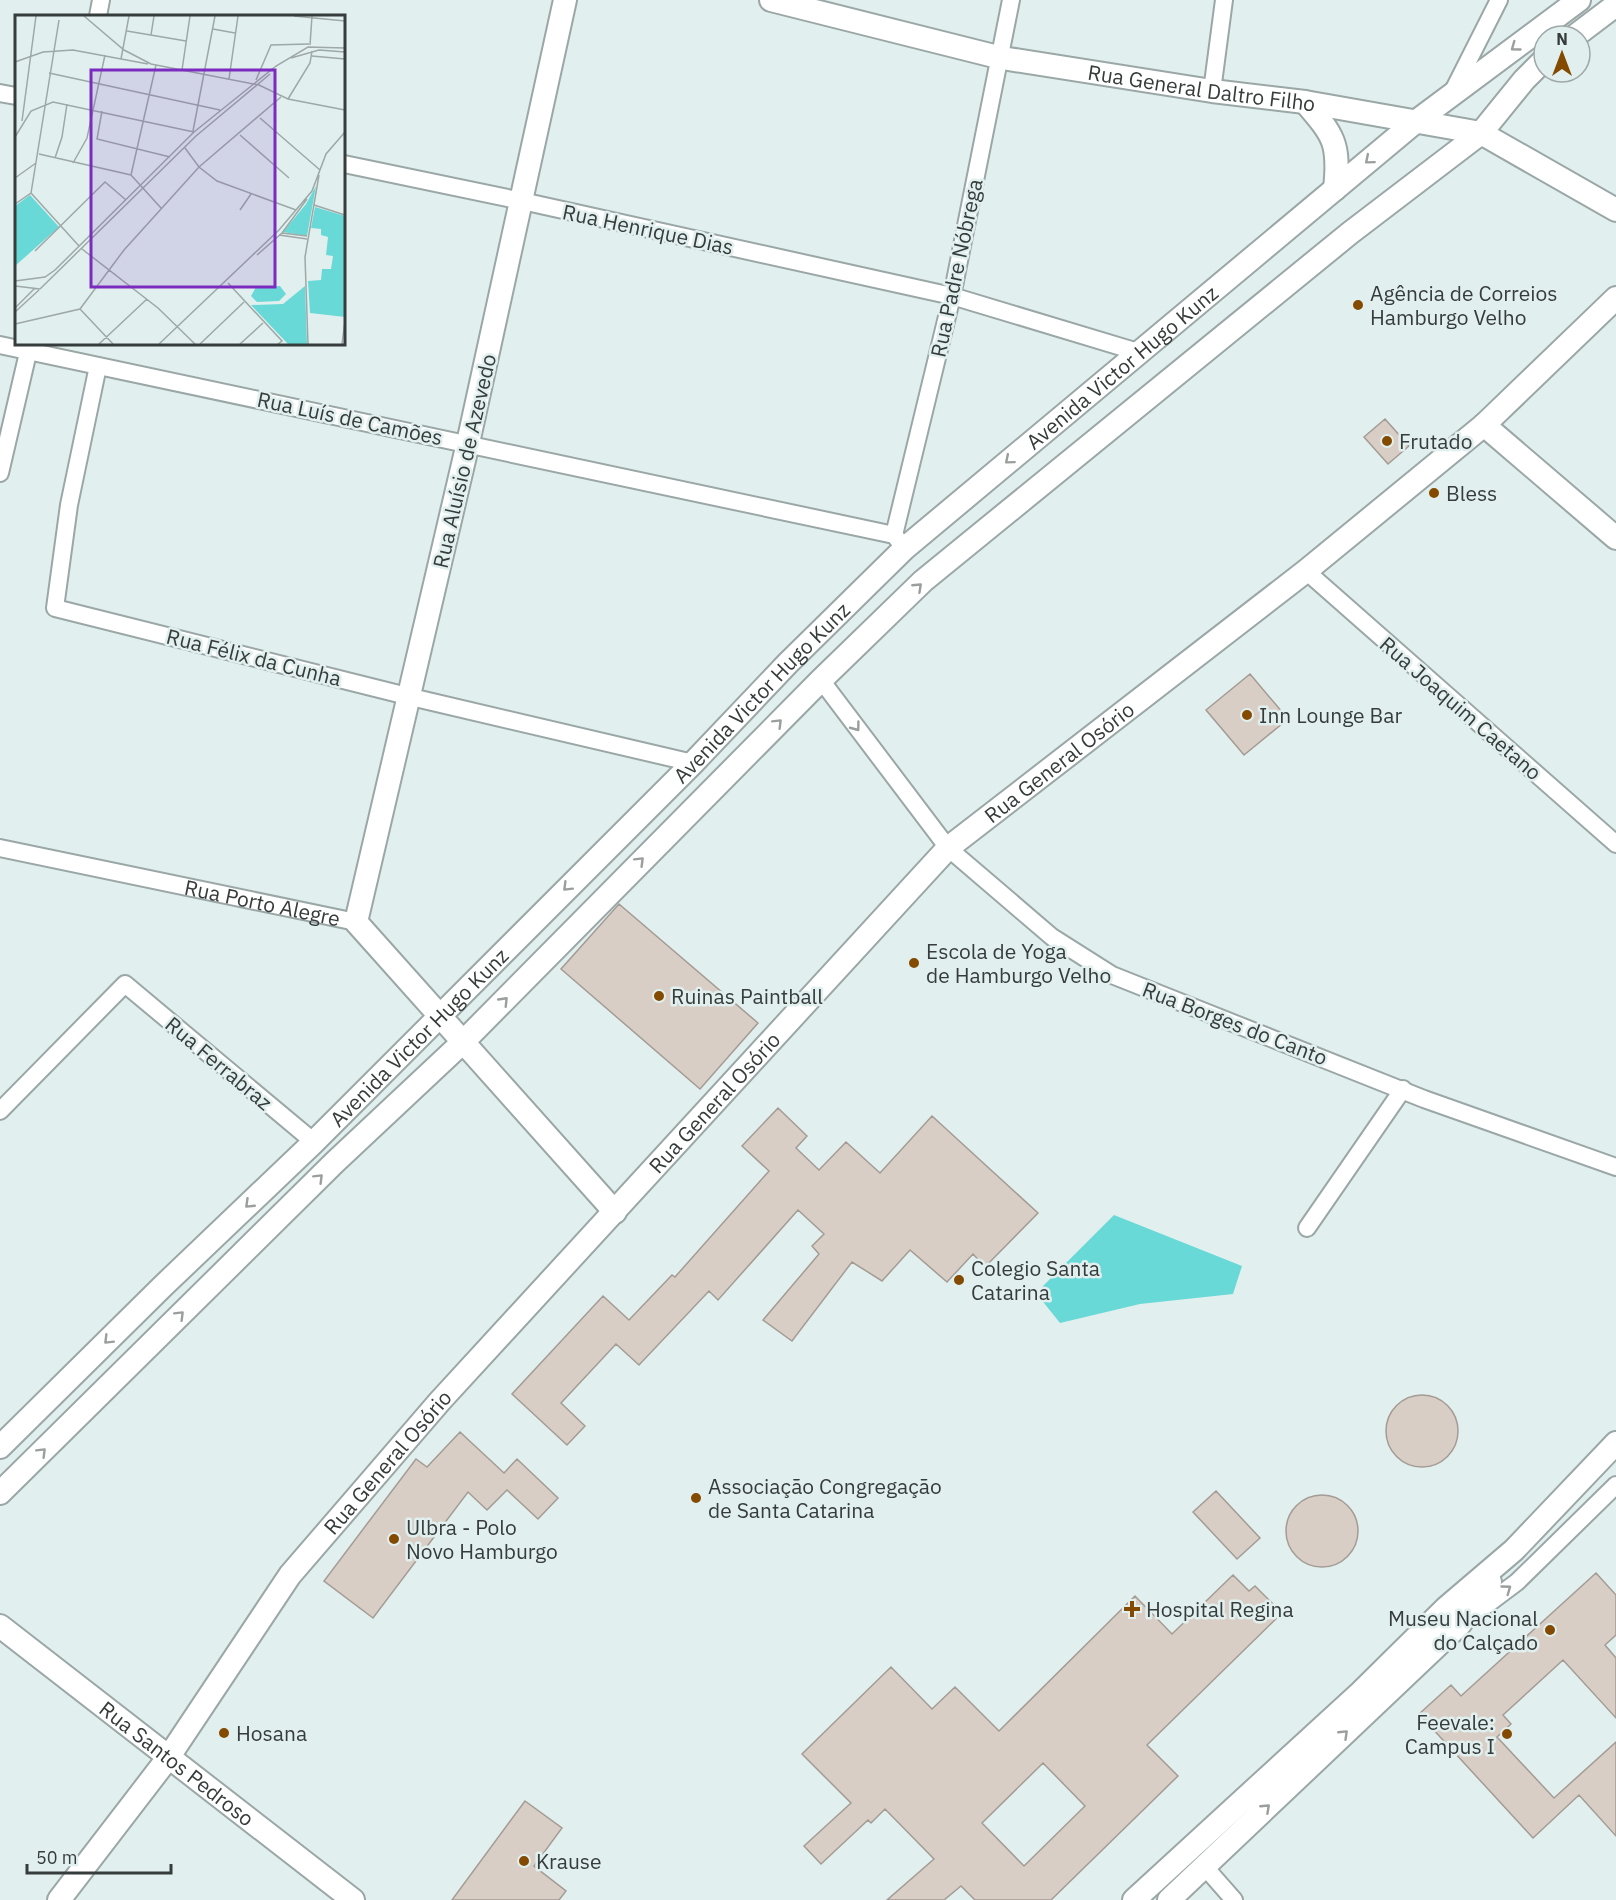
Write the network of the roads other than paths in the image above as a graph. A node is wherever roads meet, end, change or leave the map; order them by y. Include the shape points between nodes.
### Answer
1 (101, 0) edge
2 (565, 0) edge
3 (771, 0) edge
4 (1011, 0) edge
5 (1224, 0) edge
6 (1499, 0) edge
7 (1579, 0) edge
8 (805, 3) edge
9 (1616, 5) edge
10 (98, 15) edge
11 (1591, 24) edge
12 (1002, 58) junction
13 (1532, 72) edge
14 (1212, 91) junction
15 (0, 93) edge
16 (1452, 94) junction
17 (15, 96) edge
18 (1305, 102) junction
19 (1414, 123) junction
20 (1480, 133) junction
21 (345, 165) edge
22 (1335, 189) junction
23 (522, 201) junction
24 (1616, 210) edge
25 (952, 296) junction
26 (1616, 298) edge
27 (0, 345) edge
28 (29, 348) edge
29 (1138, 352) junction
30 (98, 366) junction
31 (1484, 425) junction
32 (468, 443) junction
33 (0, 473) edge
34 (1616, 538) edge
35 (899, 542) junction
36 (1306, 572) junction
37 (820, 680) junction
38 (411, 696) junction
39 (693, 763) junction
40 (1616, 844) edge
41 (0, 848) edge
42 (948, 848) junction
43 (357, 921) junction
44 (439, 1014) junction
45 (463, 1042) junction
46 (1403, 1089) junction
47 (0, 1111) edge
48 (314, 1142) junction
49 (1616, 1167) edge
50 (615, 1212) junction
51 (1307, 1228) dead end
52 (1616, 1443) edge
53 (0, 1447) edge
54 (1616, 1485) edge
55 (0, 1493) edge
56 (1514, 1550) junction
57 (1460, 1624) junction
58 (0, 1626) edge
59 (1368, 1699) junction
60 (168, 1758) junction
61 (1205, 1867) junction
62 (1167, 1870) junction
63 (1176, 1893) edge
64 (59, 1900) edge
65 (353, 1900) edge
66 (1134, 1900) edge
67 (1234, 1900) edge

1 - 10 street
2 - 23 main road, Rua Aluísio de Azevedo
3 - 8 main road, Rua General Daltro Filho
4 - 12 street, Rua Padre Nóbrega
5 - 14 street
6 - 16 street
7 -> 16 main road, Avenida Victor Hugo Kunz
8 - 12 main road, Rua General Daltro Filho
9 - 11 main road
12 - 14 main road, Rua General Daltro Filho
12 - 25 street, Rua Padre Nóbrega
13 - 20 main road, Avenida Victor Hugo Kunz
14 - 18 main road, Rua General Daltro Filho
15 - 17 street
16 - 19 main road, Avenida Victor Hugo Kunz
18 - 19 main road, Rua General Daltro Filho
18 - 22 main road via 1331,132 1338,159
19 - 20 main road, Rua General Daltro Filho
19 -> 22 main road, Avenida Victor Hugo Kunz
20 - 24 main road, Rua General Daltro Filho
37 -> 20 main road, Avenida Victor Hugo Kunz via 923,581 1341,240
21 - 23 street, Rua Henrique Dias
22 - 29 main road, Avenida Victor Hugo Kunz
23 - 25 street, Rua Henrique Dias
23 - 32 main road, Rua Aluísio de Azevedo
25 - 29 street, Rua Henrique Dias
25 - 35 street, Rua Padre Nóbrega
26 - 31 main road, Rua General Osório
27 - 28 street, Rua Luís de Camões
28 - 30 street, Rua Luís de Camões
28 - 33 street
29 -> 35 main road, Avenida Victor Hugo Kunz
30 - 32 street, Rua Luís de Camões
30 - 38 street, Rua Félix da Cunha via 69,504 55,608
31 - 34 main road
31 - 36 main road, Rua General Osório
32 - 35 street, Rua Luís de Camões
32 - 38 main road, Rua Aluísio de Azevedo
35 - 39 main road, Avenida Victor Hugo Kunz
36 - 40 street, Rua Joaquim Caetano
36 - 42 main road, Rua General Osório
37 -> 42 street, Rua Borges do Canto
45 -> 37 main road, Avenida Victor Hugo Kunz
38 - 39 street, Rua Félix da Cunha
38 - 43 main road, Rua Aluísio de Azevedo
39 -> 44 main road, Avenida Victor Hugo Kunz
41 - 43 street, Rua Porto Alegre
42 - 46 street, Rua Borges do Canto via 1052,937 1112,975
42 - 50 main road, Rua General Osório
43 - 44 main road, Rua Porto Alegre
44 - 45 main road, Rua Porto Alegre
44 - 48 main road, Avenida Victor Hugo Kunz
45 - 50 main road, Rua Porto Alegre
55 -> 45 main road, Avenida Victor Hugo Kunz
46 - 49 street, Rua Borges do Canto
46 - 51 street
47 - 48 street, Rua Ferrabraz via 125,984
48 -> 53 main road, Avenida Victor Hugo Kunz
50 - 60 main road, Rua General Osório via 440,1401 290,1575
52 - 56 main road
57 -> 54 street via 1517,1582
56 - 57 main road
56 - 59 main road via 1446,1608
57 - 59 main road
58 - 60 main road, Rua Santos Pedroso
61 -> 59 main road
59 - 62 main road
60 - 64 main road, Rua General Osório
60 - 65 main road, Rua Santos Pedroso
61 - 63 main road
61 - 67 street
62 - 63 main road
62 - 66 main road

